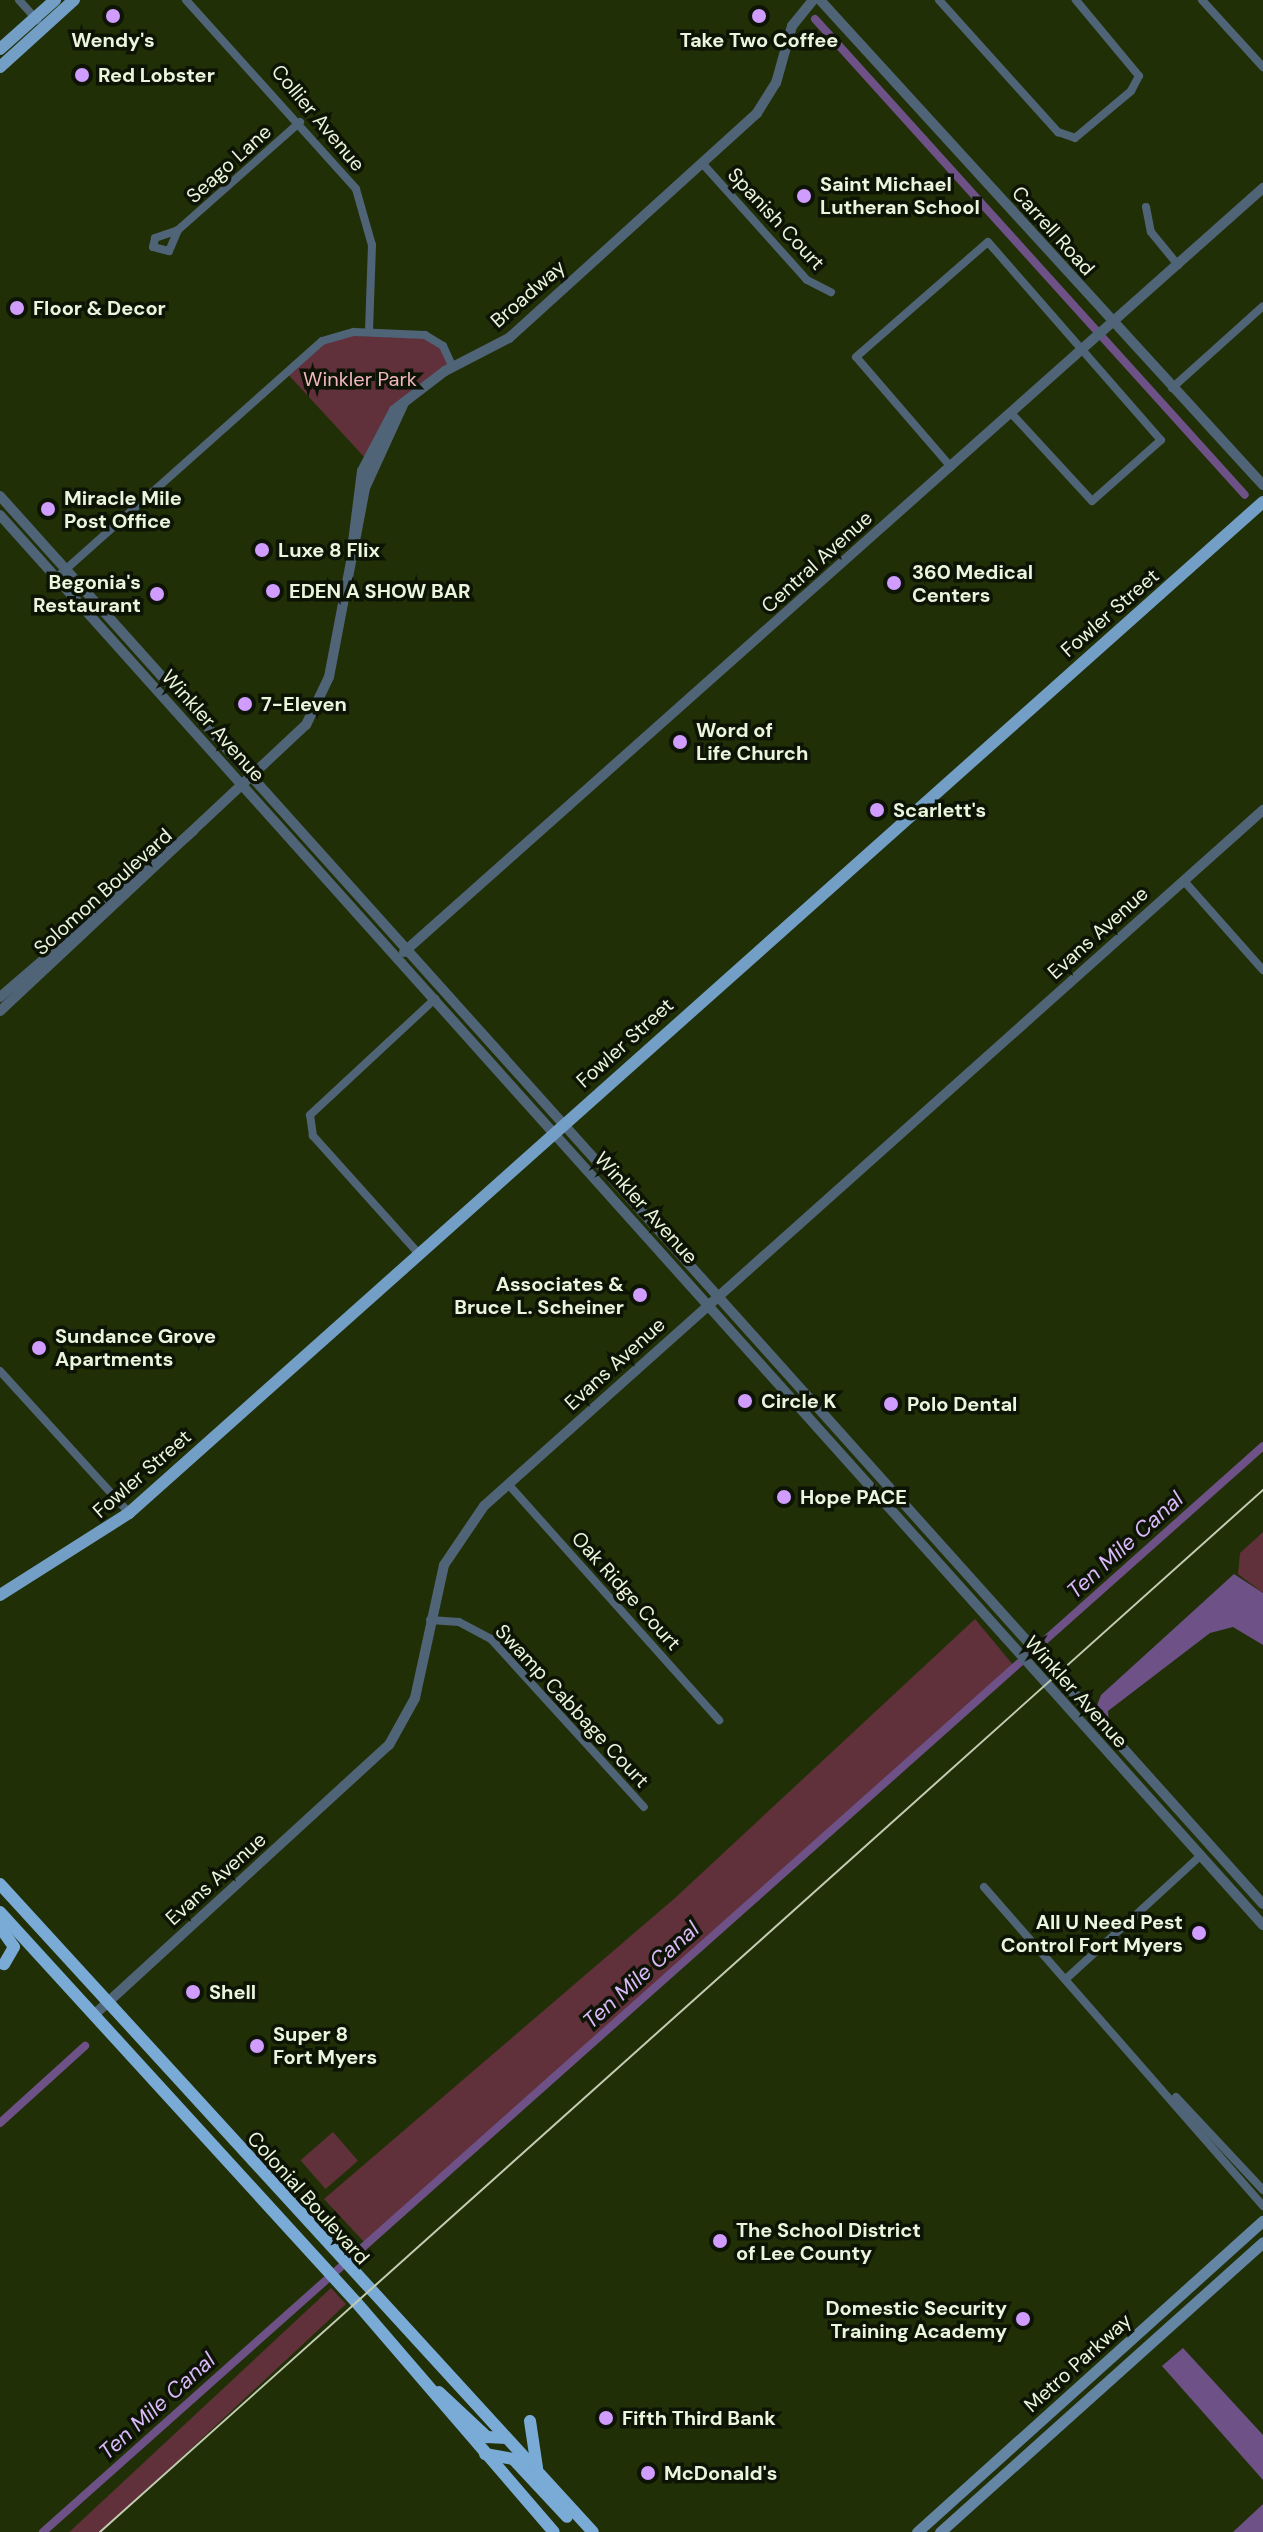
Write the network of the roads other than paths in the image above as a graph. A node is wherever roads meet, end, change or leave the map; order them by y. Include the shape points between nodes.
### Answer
1 (19, 0) edge
2 (55, 0) edge
3 (74, 0) edge
4 (186, 0) edge
5 (813, 0) edge
6 (820, 0) edge
7 (939, 0) edge
8 (1076, 0) edge
9 (1202, 0) edge
10 (39, 22) junction
11 (0, 49) edge
12 (0, 67) edge
13 (1263, 67) edge
14 (300, 122) junction
15 (702, 163) junction
16 (1263, 188) edge
17 (1146, 207) dead end
18 (178, 230) dead end
19 (1178, 265) junction
20 (831, 292) dead end
21 (1263, 306) edge
22 (1109, 325) junction
23 (369, 332) junction
24 (1088, 345) junction
25 (453, 367) junction
26 (1172, 388) junction
27 (1011, 413) junction
28 (951, 467) junction
29 (1263, 485) edge
30 (0, 496) edge
31 (1263, 502) edge
32 (0, 515) edge
33 (66, 570) junction
34 (56, 578) junction
35 (253, 778) junction
36 (244, 787) junction
37 (1263, 810) edge
38 (193, 831) junction
39 (1184, 881) junction
40 (390, 950) junction
41 (408, 951) junction
42 (1263, 970) edge
43 (0, 997) edge
44 (435, 999) junction
45 (0, 1011) edge
46 (560, 1128) junction
47 (419, 1254) junction
48 (719, 1298) junction
49 (709, 1306) junction
50 (0, 1371) edge
51 (508, 1484) junction
52 (129, 1513) junction
53 (0, 1595) edge
54 (429, 1620) junction
55 (719, 1720) dead end
56 (1116, 1763) junction
57 (1151, 1780) junction
58 (644, 1807) dead end
59 (1200, 1856) junction
60 (0, 1884) edge
61 (984, 1887) dead end
62 (1253, 1894) junction
63 (1263, 1904) edge
64 (0, 1912) edge
65 (1263, 1925) edge
66 (0, 1927) edge
67 (4, 1964) dead end
68 (1067, 1978) junction
69 (107, 2003) junction
70 (95, 2014) junction
71 (1144, 2066) junction
72 (211, 2142) junction
73 (246, 2159) junction
74 (235, 2169) junction
75 (266, 2181) junction
76 (1263, 2190) edge
77 (1263, 2206) edge
78 (1263, 2221) edge
79 (1263, 2242) edge
80 (423, 2381) junction
81 (530, 2421) dead end
82 (506, 2438) junction
83 (485, 2454) junction
84 (540, 2475) junction
85 (554, 2532) edge
86 (583, 2532) edge
87 (593, 2532) edge
88 (917, 2532) edge
89 (940, 2532) edge

1 - 10 street
2 - 10 main road
3 - 10 main road
4 - 14 street, Collier Avenue
5 - 15 street, Broadway via 789,33 763,107
6 - 22 street, Carrell Road
7 - 8 street via 1058,132 1075,138 1131,91 1139,76
9 - 13 street
10 - 11 main road
10 - 12 main road
14 - 18 street, Seago Lane
14 - 23 street, Collier Avenue via 350,179 367,218
15 - 20 street, Spanish Court via 807,280
15 - 25 street, Broadway via 509,338
16 - 19 street, Central Avenue
17 - 19 street via 1151,232
19 - 22 street, Central Avenue
21 - 26 street
22 - 24 street, Central Avenue
22 - 26 street, Carrell Road
23 - 25 street via 430,336
23 - 33 street via 334,335 312,347
24 - 27 street, Central Avenue
24 - 27 street via 1160,432 1160,444 1145,459 1089,500
24 - 28 street via 993,244 967,255 856,357
25 - 35 street, Solomon Boulevard via 404,403 374,462 323,694 293,741
26 - 29 street, Carrell Road
27 - 28 street, Central Avenue
28 - 41 street, Central Avenue
30 - 33 street, Winkler Avenue
31 - 46 main road, Fowler Street
32 - 34 street, Winkler Avenue
33 - 34 street
33 - 35 street, Winkler Avenue
34 - 36 street, Winkler Avenue
35 - 36 street, Solomon Boulevard
35 - 41 street, Winkler Avenue
36 - 38 street, Solomon Boulevard
36 - 40 street, Winkler Avenue
37 - 39 street, Evans Avenue
38 - 43 street, Solomon Boulevard
38 - 45 street, Solomon Boulevard
39 - 42 street
39 - 48 street, Evans Avenue
40 - 41 street
40 - 44 street, Winkler Avenue
41 - 46 street, Winkler Avenue
44 - 46 street, Winkler Avenue
44 - 47 street via 310,1115 313,1136
46 - 47 main road, Fowler Street
46 - 48 street, Winkler Avenue
46 - 49 street, Winkler Avenue
47 - 52 main road, Fowler Street
48 - 49 street, Evans Avenue
48 - 57 street, Winkler Avenue
49 - 51 street, Evans Avenue
49 - 56 street, Winkler Avenue
50 - 52 street
51 - 54 street, Evans Avenue via 454,1545
51 - 55 street, Oak Ridge Court
52 - 53 main road, Fowler Street
54 - 58 street, Swamp Cabbage Court via 459,1622 491,1639
54 - 69 street, Evans Avenue via 415,1698 381,1754
56 - 57 street
56 - 59 street, Winkler Avenue
57 - 62 street, Winkler Avenue
59 - 62 street via 1216,1860
59 - 65 street, Winkler Avenue
59 - 68 street
60 - 69 highway, Colonial Boulevard
61 - 68 street
62 - 63 street, Winkler Avenue
64 - 70 highway, Colonial Boulevard
66 - 67 highway via 14,1947
68 - 71 street
69 - 70 street, Evans Avenue
69 - 73 highway, Colonial Boulevard
70 - 72 highway, Colonial Boulevard
71 - 76 street
71 - 77 street
72 - 73 highway
72 - 74 highway, Colonial Boulevard
73 - 75 highway, Colonial Boulevard
74 - 75 highway
74 - 80 highway, Colonial Boulevard
75 - 82 highway, Colonial Boulevard
78 - 88 main road, Metro Parkway
79 - 89 main road, Metro Parkway
80 - 82 highway via 487,2437
80 - 83 highway, Colonial Boulevard
81 - 84 highway
82 - 84 highway, Colonial Boulevard
83 - 85 highway, Colonial Boulevard
83 - 86 highway via 513,2459
84 - 87 highway, Colonial Boulevard

